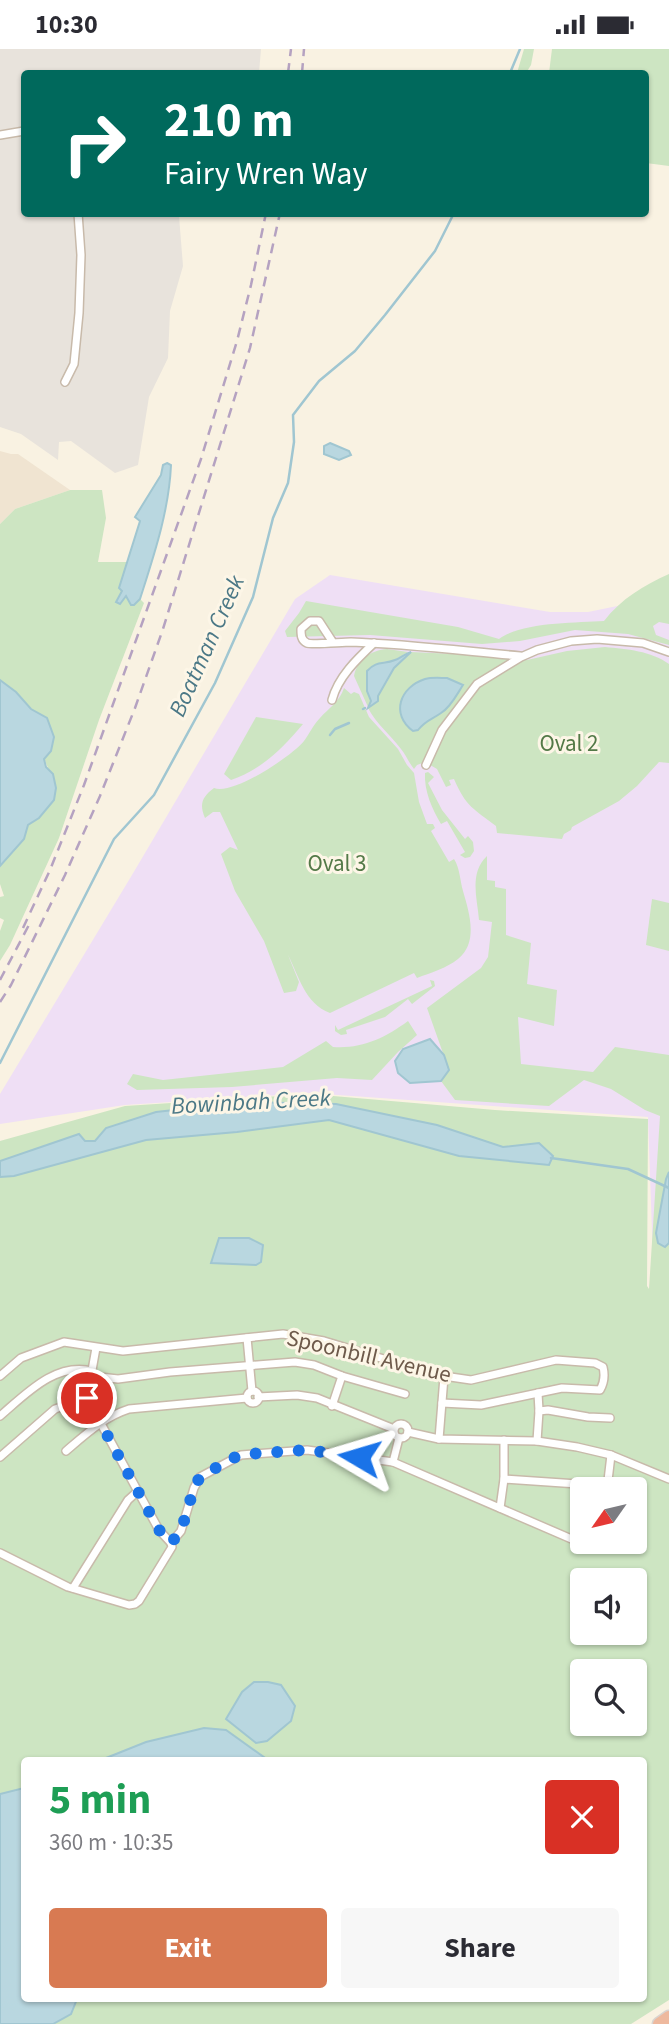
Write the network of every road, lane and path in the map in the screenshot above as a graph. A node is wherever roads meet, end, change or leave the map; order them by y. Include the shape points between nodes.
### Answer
1 (21, 132) edge
2 (0, 135) edge
3 (78, 217) edge
4 (65, 382) dead end
5 (332, 641) dead end
6 (374, 643) junction
7 (669, 652) edge
8 (521, 657) junction
9 (332, 700) dead end
10 (426, 765) dead end
11 (247, 1338) junction
12 (96, 1348) junction
13 (250, 1365) junction
14 (91, 1374) junction
15 (0, 1376) edge
16 (342, 1376) junction
17 (444, 1377) junction
18 (538, 1393) junction
19 (255, 1394) junction
20 (405, 1394) dead end
21 (87, 1398) junction
22 (442, 1403) junction
23 (332, 1406) junction
24 (539, 1411) junction
25 (0, 1416) edge
26 (610, 1418) dead end
27 (101, 1423) junction
28 (394, 1429) junction
29 (408, 1432) junction
30 (399, 1438) junction
31 (439, 1439) junction
32 (504, 1440) junction
33 (537, 1441) junction
34 (66, 1451) dead end
35 (611, 1455) junction
36 (0, 1457) edge
37 (393, 1462) junction
38 (608, 1477) edge
39 (504, 1479) junction
40 (669, 1479) edge
41 (570, 1484) edge
42 (138, 1491) junction
43 (500, 1508) junction
44 (570, 1538) edge
45 (171, 1543) junction
46 (0, 1553) edge
47 (73, 1588) junction
48 (669, 2017) edge
49 (659, 2024) edge

1 - 2 street
3 - 4 street via 79,313 74,364
5 - 6 street
6 - 8 street
6 - 9 street via 346,673
7 - 8 street via 643,643 597,639 571,641
8 - 10 street via 477,684 442,730
11 - 12 street, Spoonbill Avenue via 123,1351
11 - 13 street
11 - 17 street, Spoonbill Avenue via 305,1337
12 - 14 street
12 - 15 street, Spoonbill Avenue via 64,1342 21,1358
13 - 14 street via 118,1379
13 - 16 street via 295,1362
13 - 19 street
14 - 21 street
14 - 25 street via 79,1368 43,1380
16 - 20 street
16 - 23 street
17 - 18 street, Spoonbill Avenue via 471,1380 556,1360 603,1367 600,1390 562,1388
17 - 22 street
18 - 22 street, Spoonbill Avenue via 481,1405
18 - 24 street
19 - 23 street via 317,1398
19 - 27 street via 257,1401 252,1403 247,1398 129,1409
21 - 27 street
21 - 36 street via 55,1409
22 - 31 street
23 - 28 street
24 - 26 street
24 - 33 street
27 - 34 street
27 - 42 street
28 - 29 street via 402,1424
28 - 30 street
29 - 30 street
29 - 31 street
30 - 37 street
31 - 32 street
32 - 33 street
32 - 39 street
33 - 35 street
35 - 38 street
35 - 40 street
37 - 43 street
37 - 45 street via 307,1450 241,1455 200,1477 181,1531
39 - 41 street
39 - 43 street
42 - 45 street
42 - 47 street
43 - 44 street
45 - 47 street via 135,1604
46 - 47 street
48 - 49 highway

